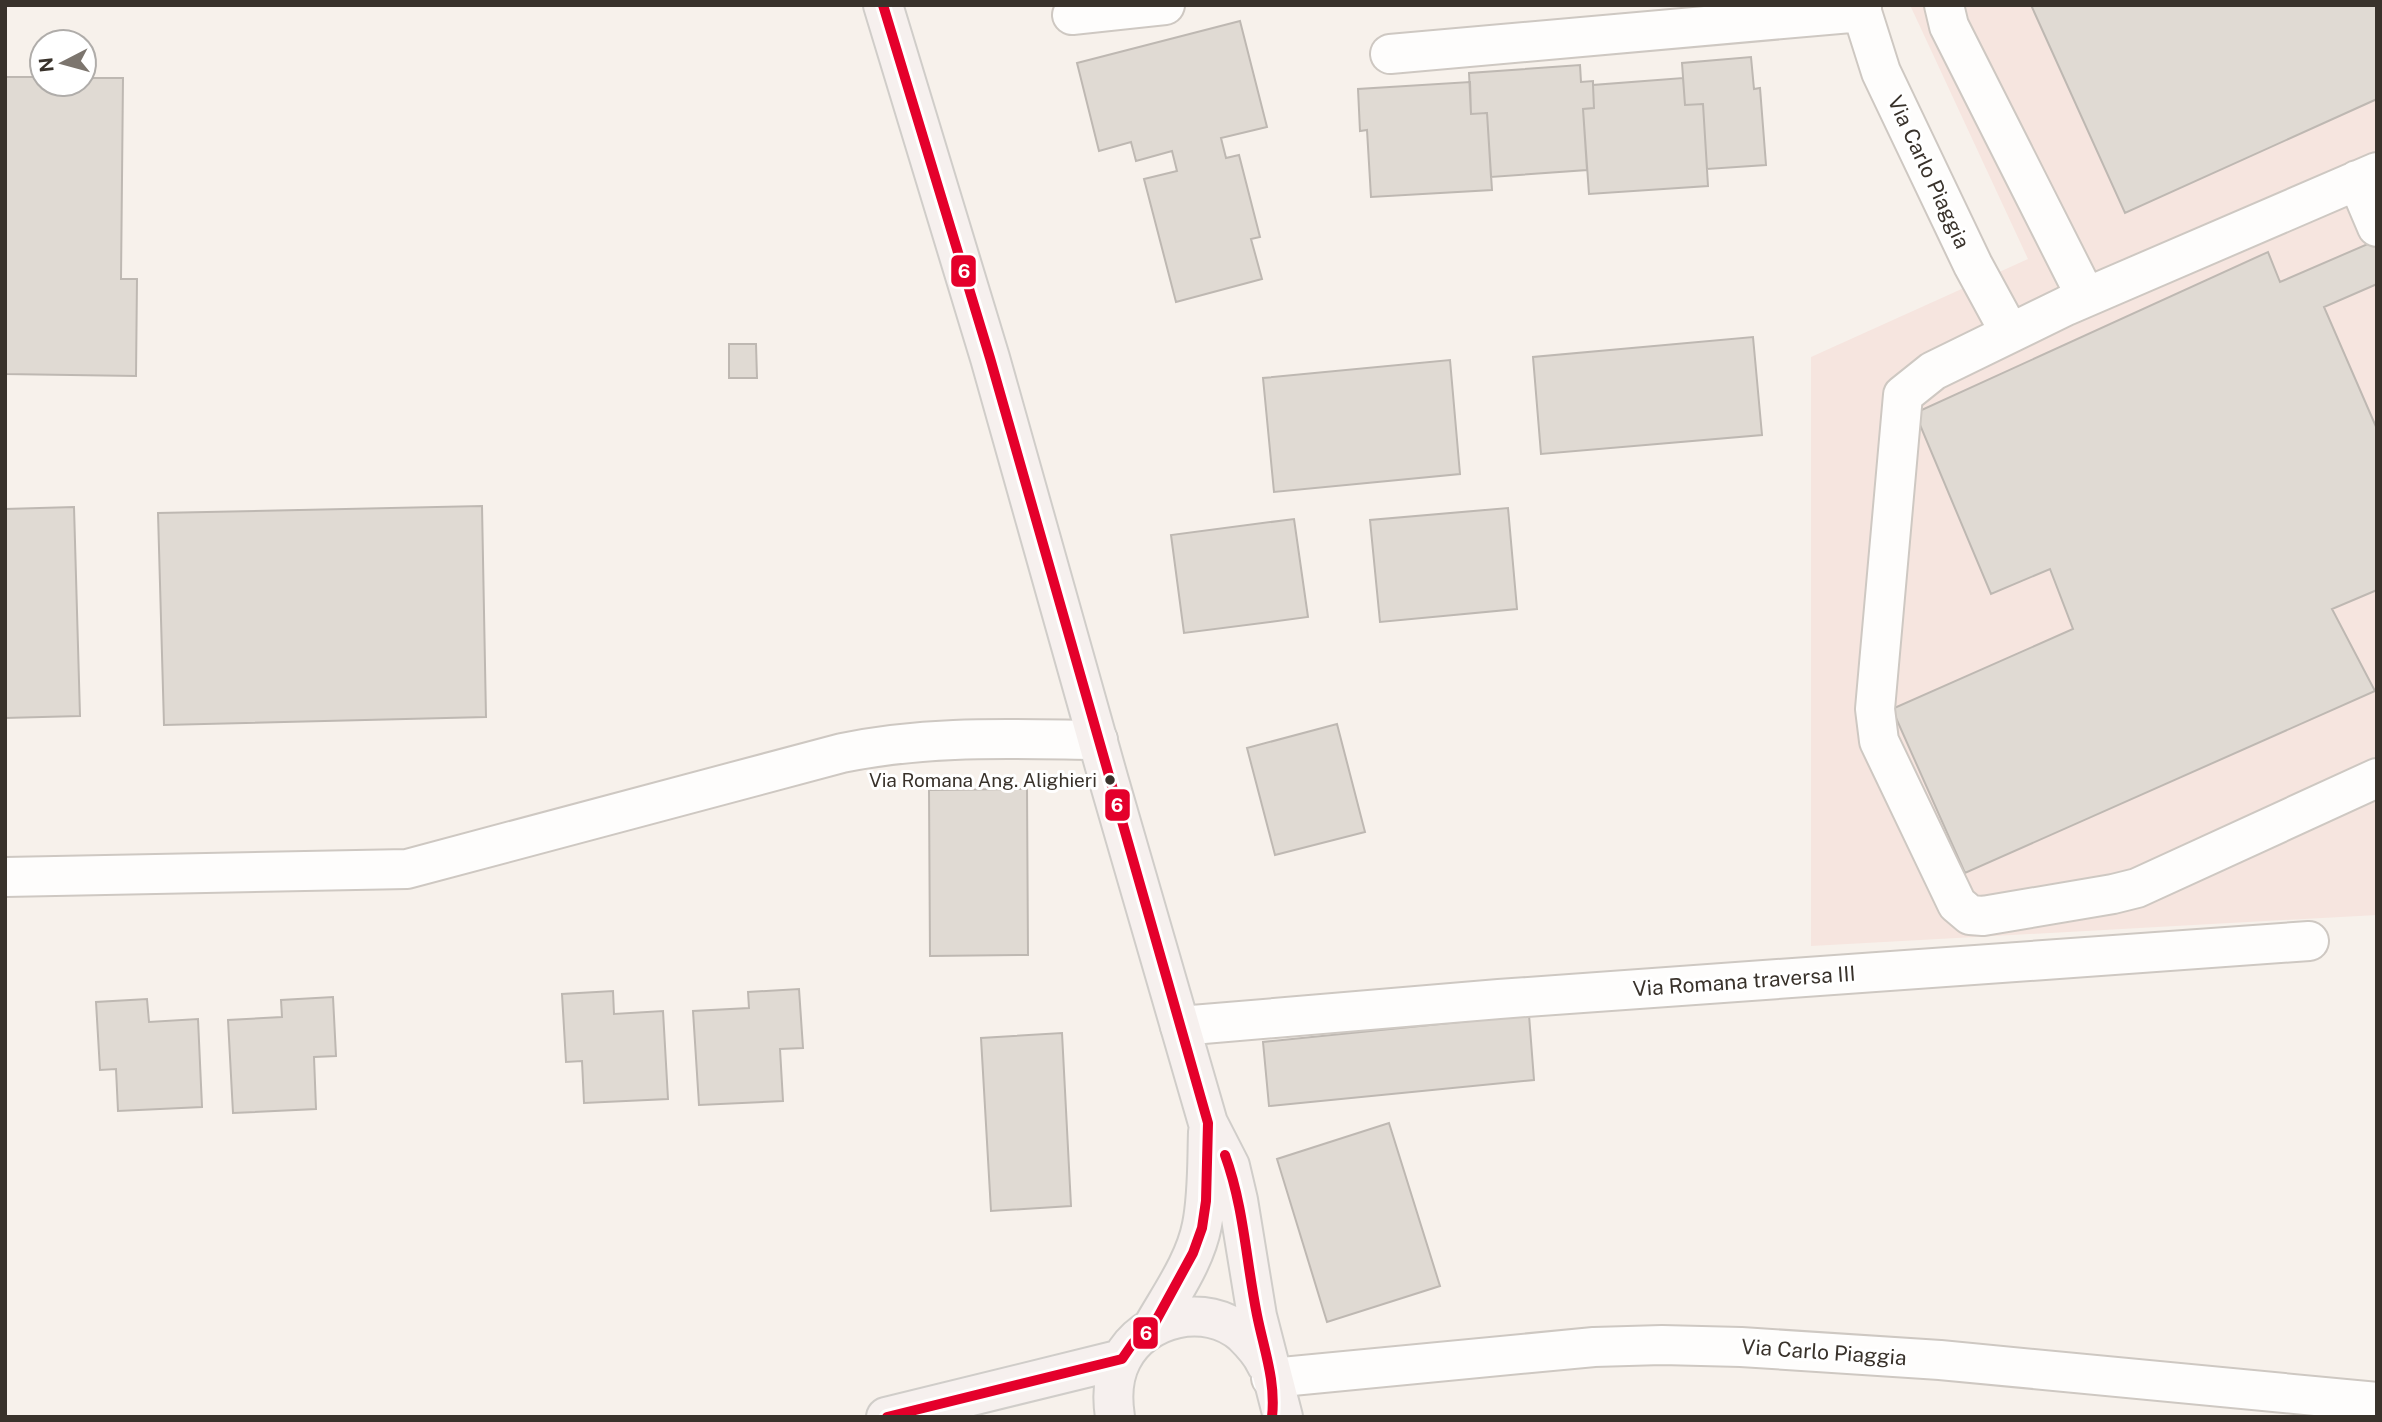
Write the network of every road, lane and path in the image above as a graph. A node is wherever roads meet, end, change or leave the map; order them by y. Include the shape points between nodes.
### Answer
1 (883, 5) edge
2 (1165, 5) edge
3 (1944, 5) edge
4 (1862, 8) edge
5 (1072, 15) dead end
6 (1390, 54) dead end
7 (2367, 176) edge
8 (2377, 227) edge
9 (2086, 297) junction
10 (2010, 333) junction
11 (1098, 740) junction
12 (2377, 778) edge
13 (5, 877) edge
14 (2309, 941) dead end
15 (1180, 1026) junction
16 (1209, 1123) junction
17 (1152, 1328) junction
18 (1122, 1359) junction
19 (1271, 1378) junction
20 (2377, 1402) edge
21 (886, 1417) edge
22 (1115, 1417) edge
23 (1272, 1417) edge
24 (1283, 1417) edge

1 - 11 main road via 994,371
2 - 5 street
3 - 9 street via 1948,26
4 - 6 street
4 - 10 street, Via Carlo Piaggia via 1881,72
7 - 8 street
7 - 9 street
9 - 10 street
10 - 12 street via 1933,371 1903,395 1875,709 1879,741 1957,904 1970,915 1983,916 2137,888
11 - 13 street via 957,739 880,745 407,869
11 - 15 main road
14 - 15 street, Via Romana traversa III
15 - 16 main road
16 - 17 main road via 1202,1228 1181,1278
16 - 19 main road via 1230,1166
17 - 18 main road
17 - 19 main road via 1189,1316 1226,1323 1252,1342
18 - 21 main road
18 - 22 main road via 1115,1378
19 - 20 street, Via Carlo Piaggia via 1594,1347 1728,1346 1940,1360
19 - 23 main road
19 - 24 main road

